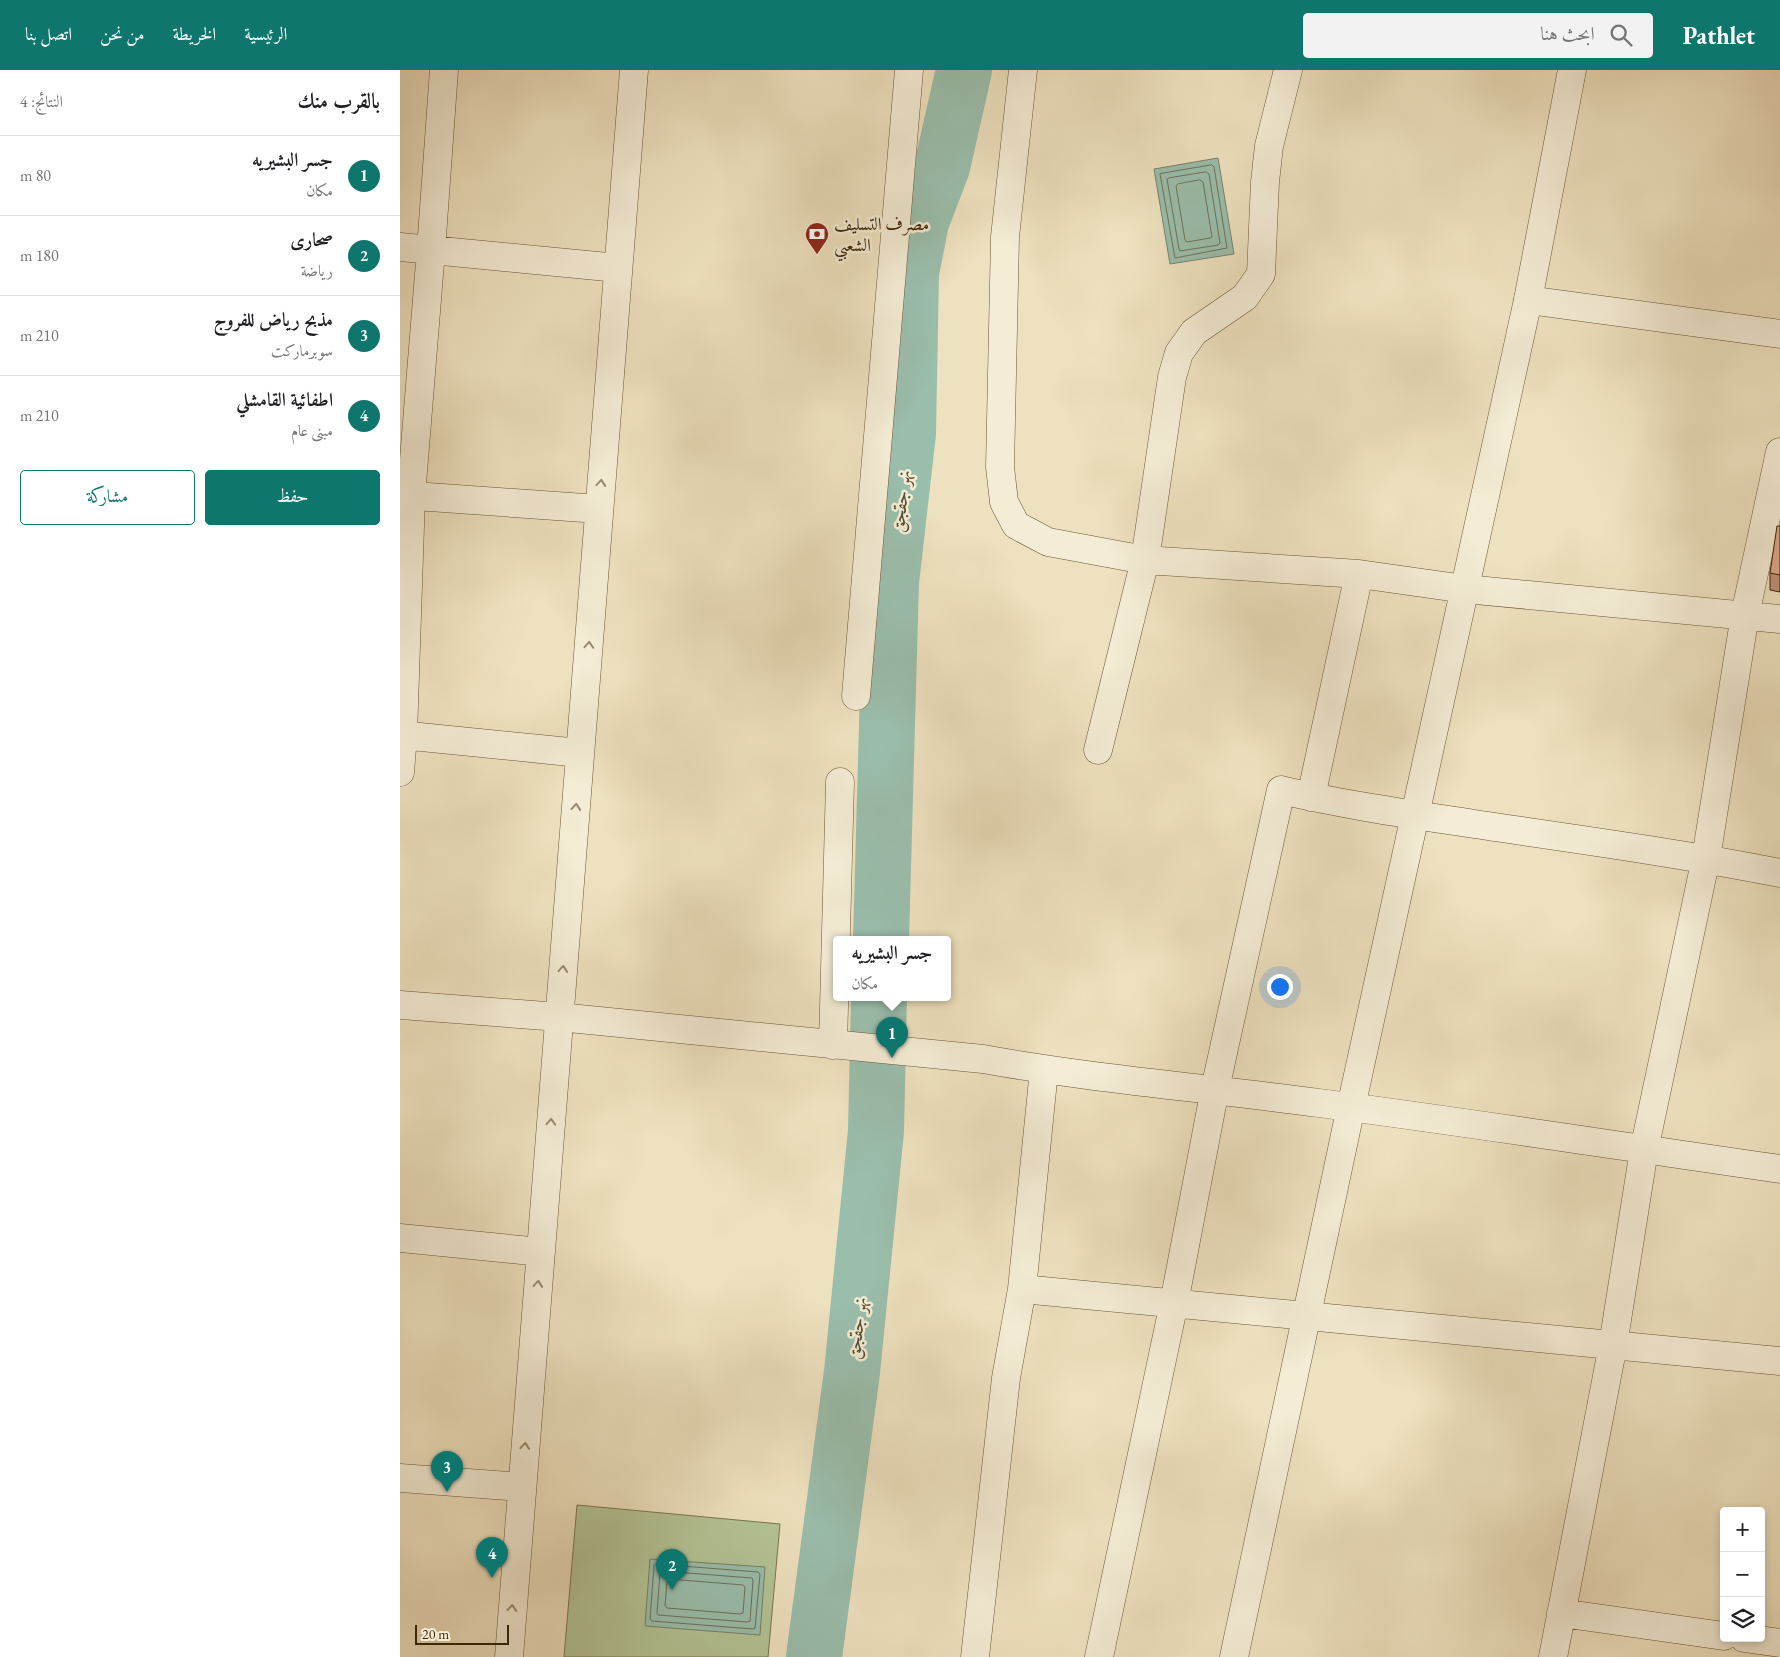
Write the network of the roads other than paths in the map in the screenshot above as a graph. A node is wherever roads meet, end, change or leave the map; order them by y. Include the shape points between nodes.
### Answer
1 (444, 70) edge
2 (634, 70) edge
3 (909, 70) edge
4 (1023, 70) edge
5 (1288, 70) edge
6 (1572, 70) edge
7 (400, 247) edge
8 (432, 250) junction
9 (618, 268) junction
10 (1528, 300) junction
11 (1780, 334) edge
12 (1780, 452) edge
13 (406, 496) edge
14 (599, 509) junction
15 (1145, 560) junction
16 (1359, 574) junction
17 (1465, 589) junction
18 (1745, 615) junction
19 (1780, 620) edge
20 (856, 696) dead end
21 (402, 735) edge
22 (1098, 750) dead end
23 (580, 753) junction
24 (400, 772) edge
25 (840, 782) dead end
26 (1311, 797) junction
27 (1414, 815) junction
28 (1706, 858) junction
29 (1780, 873) edge
30 (836, 936) edge
31 (834, 1001) edge
32 (400, 1005) edge
33 (559, 1017) junction
34 (833, 1044) junction
35 (1044, 1070) junction
36 (1215, 1089) junction
37 (1351, 1107) junction
38 (1644, 1150) junction
39 (1780, 1169) edge
40 (400, 1238) edge
41 (541, 1252) junction
42 (1022, 1289) junction
43 (1174, 1303) junction
44 (1306, 1316) junction
45 (1613, 1345) junction
46 (1780, 1361) edge
47 (400, 1478) edge
48 (522, 1487) junction
49 (1561, 1614) junction
50 (1720, 1635) edge
51 (1765, 1641) edge
52 (1780, 1643) edge
53 (508, 1657) edge
54 (975, 1657) edge
55 (1099, 1657) edge
56 (1234, 1657) edge
57 (1553, 1657) edge

1 - 8 street
2 - 9 street
3 - 20 street
4 - 15 street via 1006,237 1000,467 1004,502 1016,525 1048,542
5 - 15 street via 1269,146 1261,274 1244,297 1194,332 1180,353 1172,377
6 - 10 street
7 - 8 street
8 - 9 street
8 - 13 street
14 -> 9 street
10 - 11 street
10 - 17 street
12 - 18 street
13 - 14 street
13 - 21 street
23 -> 14 street
15 - 16 street
15 - 22 street
16 - 17 street
16 - 26 street
17 - 18 street
17 - 27 street
18 - 19 street
18 - 28 street
21 - 23 street
21 - 24 street
33 -> 23 street
25 - 30 street
26 - 27 street
26 - 36 street via 1281,790
27 - 28 street
27 - 37 street
28 - 29 street
28 - 38 street
31 - 34 street
32 - 33 street
33 - 34 street
41 -> 33 street
34 - 35 street via 983,1059
35 - 36 street
35 - 42 street
36 - 37 street
36 - 43 street
37 - 38 street
37 - 44 street
38 - 39 street
38 - 45 street
40 - 41 street
48 -> 41 street
42 - 43 street
42 - 54 street via 1006,1378
43 - 44 street
43 - 55 street
44 - 45 street
44 - 56 street
45 - 46 street
45 - 49 street
47 - 48 street
53 -> 48 street
49 - 50 street
49 - 57 street
51 - 52 street

